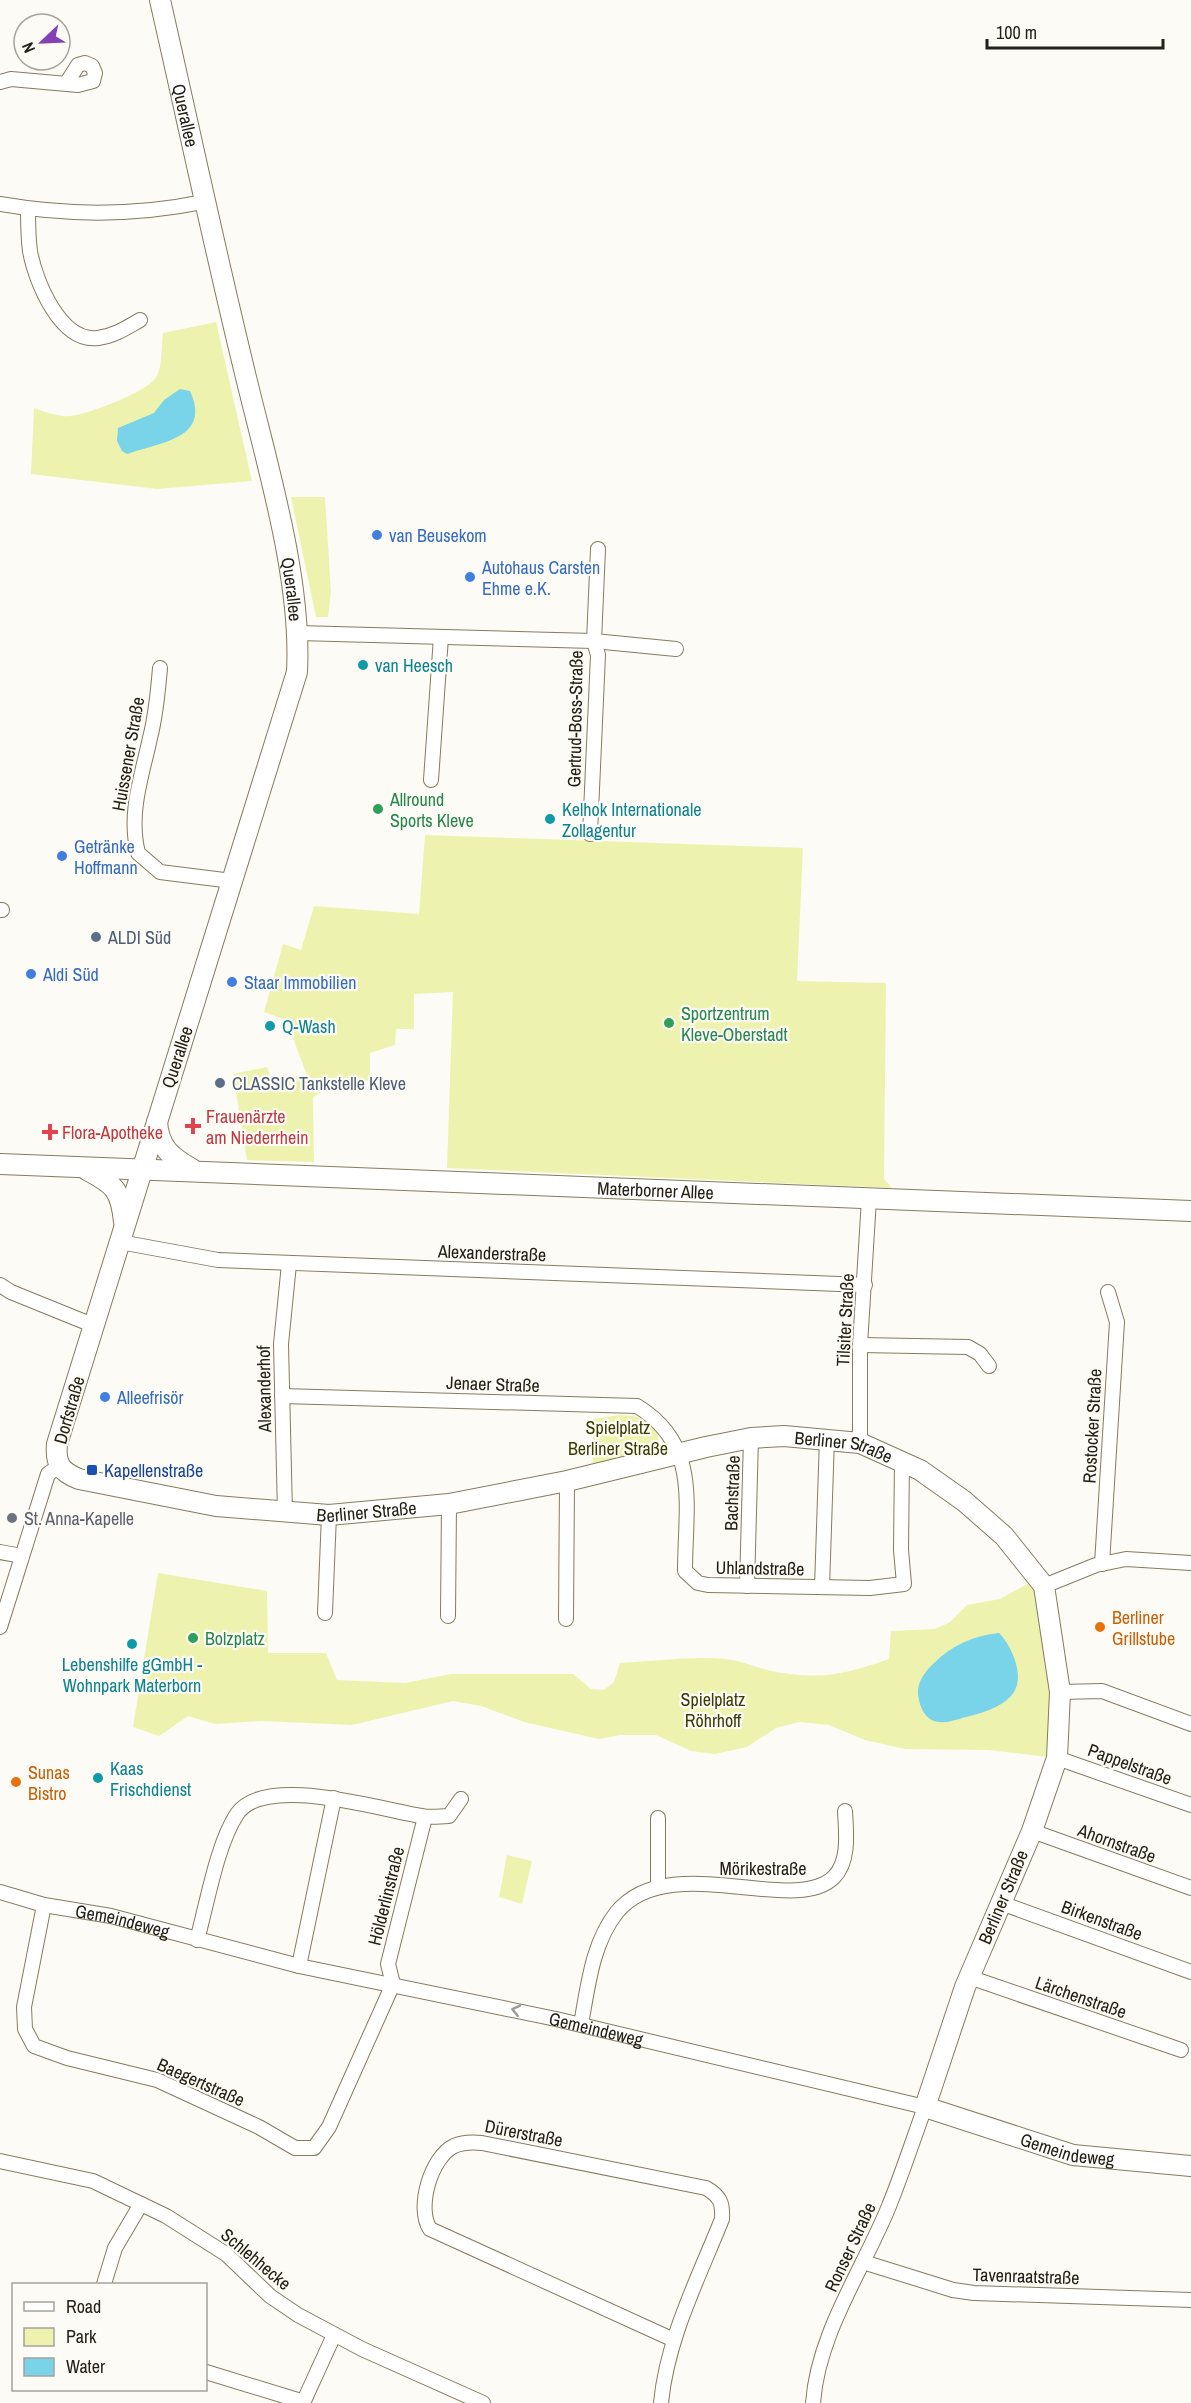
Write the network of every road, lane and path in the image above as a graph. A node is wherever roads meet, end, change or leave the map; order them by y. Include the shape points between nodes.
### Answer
1 (160, 0) edge
2 (0, 82) edge
3 (66, 84) dead end
4 (203, 202) junction
5 (0, 204) edge
6 (28, 209) junction
7 (140, 320) dead end
8 (598, 549) dead end
9 (298, 633) junction
10 (441, 637) junction
11 (594, 641) junction
12 (676, 649) dead end
13 (160, 668) dead end
14 (430, 780) dead end
15 (590, 834) dead end
16 (232, 881) junction
17 (157, 1119) junction
18 (0, 1164) edge
19 (82, 1167) junction
20 (142, 1169) junction
21 (195, 1171) junction
22 (869, 1199) junction
23 (1191, 1211) edge
24 (122, 1234) junction
25 (289, 1264) junction
26 (0, 1285) edge
27 (865, 1285) junction
28 (1108, 1292) dead end
29 (95, 1326) junction
30 (860, 1345) junction
31 (989, 1366) dead end
32 (282, 1396) junction
33 (751, 1438) junction
34 (827, 1438) junction
35 (860, 1443) junction
36 (680, 1453) junction
37 (902, 1461) junction
38 (59, 1466) junction
39 (567, 1481) junction
40 (449, 1504) junction
41 (285, 1514) junction
42 (329, 1515) junction
43 (0, 1552) edge
44 (22, 1556) junction
45 (1191, 1563) edge
46 (1102, 1564) junction
47 (747, 1586) junction
48 (1044, 1586) junction
49 (822, 1587) junction
50 (325, 1613) dead end
51 (448, 1616) dead end
52 (566, 1619) dead end
53 (0, 1627) edge
54 (1060, 1692) junction
55 (1191, 1724) edge
56 (1057, 1758) junction
57 (334, 1798) junction
58 (461, 1799) dead end
59 (1191, 1805) edge
60 (845, 1811) dead end
61 (424, 1817) junction
62 (658, 1818) dead end
63 (1032, 1831) junction
64 (658, 1886) junction
65 (1191, 1888) edge
66 (0, 1892) edge
67 (1001, 1903) junction
68 (44, 1905) junction
69 (197, 1940) junction
70 (299, 1966) junction
71 (1191, 1972) edge
72 (969, 1977) junction
73 (393, 1984) junction
74 (581, 2024) junction
75 (1180, 2050) dead end
76 (925, 2107) junction
77 (0, 2161) edge
78 (1191, 2166) edge
79 (141, 2204) junction
80 (863, 2262) junction
81 (104, 2283) edge
82 (1191, 2300) edge
83 (334, 2335) junction
84 (674, 2340) junction
85 (207, 2372) edge
86 (303, 2403) edge
87 (483, 2403) edge
88 (660, 2403) edge
89 (813, 2403) edge

1 - 4 street, Querallee
2 - 3 street via 11,79
4 - 6 street via 159,212 93,214
4 - 9 street, Querallee via 272,484
5 - 6 street
6 - 7 street via 30,253 43,292 62,323 78,335 96,339 118,333
8 - 11 street, Gertrud-Boss-Straße
9 - 10 street, Gertrud-Boss-Straße
9 - 16 street, Querallee via 293,690
10 - 11 street, Gertrud-Boss-Straße
10 - 14 street
11 - 12 street, Gertrud-Boss-Straße
11 - 15 street, Gertrud-Boss-Straße via 598,655
13 - 16 street, Huissener Straße via 134,819 138,853 160,872
16 - 17 street, Querallee
17 - 20 street, Querallee
17 - 21 street via 158,1136 167,1152
18 - 19 street, Materborner Allee
19 - 20 street, Materborner Allee
19 - 24 street via 117,1190 122,1200
20 - 21 street, Materborner Allee
20 - 24 street, Dorfstraße
21 - 22 street, Materborner Allee
22 - 23 street, Materborner Allee
22 - 27 street, Tilsiter Straße
24 - 25 street, Alexanderstraße via 218,1260
24 - 29 street, Dorfstraße
25 - 27 street, Alexanderstraße
25 - 32 street, Alexanderhof via 281,1344
26 - 29 street
27 - 30 street, Tilsiter Straße
28 - 46 street, Rostocker Straße via 1117,1322
29 - 38 street, Dorfstraße via 57,1444
30 - 31 street via 968,1347
30 - 35 street, Tilsiter Straße
32 - 36 street, Jenaer Straße via 638,1406 657,1418
32 - 41 street, Alexanderhof
33 - 34 street, Berliner Straße
33 - 36 street, Berliner Straße
33 - 47 street, Bachstraße
34 - 35 street, Berliner Straße
34 - 49 street
35 - 37 street, Berliner Straße
36 - 39 street, Berliner Straße
36 - 47 street, Uhlandstraße via 686,1480 685,1571 698,1583
37 - 48 street, Berliner Straße via 971,1507 1004,1536
37 - 49 street, Uhlandstraße via 904,1584
38 - 41 street, Berliner Straße via 79,1479 216,1506
38 - 44 street, Dorfstraße via 48,1474
39 - 40 street, Berliner Straße
39 - 52 street
40 - 42 street, Berliner Straße
40 - 51 street
41 - 42 street, Berliner Straße
42 - 50 street
43 - 44 street
44 - 53 street, Dorfstraße
45 - 46 street via 1126,1559
46 - 48 street
47 - 49 street, Uhlandstraße
48 - 54 street, Berliner Straße
54 - 55 street via 1102,1691
54 - 56 street, Berliner Straße
56 - 59 street, Pappelstraße
56 - 63 street, Berliner Straße
57 - 61 street
57 - 69 street via 293,1794 259,1799 238,1812 226,1837
57 - 70 street
58 - 61 street via 449,1816
60 - 64 street, Mörikestraße via 846,1847 842,1863 834,1877 822,1884 800,1889
61 - 73 street, Hölderlinstraße via 388,1964
62 - 64 street
63 - 65 street, Ahornstraße
63 - 67 street, Berliner Straße
64 - 74 street, Mörikestraße via 635,1896 617,1912 609,1926 592,1968
66 - 68 street, Gemeindeweg
67 - 71 street, Birkenstraße
67 - 72 street, Berliner Straße
68 - 69 street, Gemeindeweg via 111,1916
68 - 73 street, Baegertstraße via 24,2007 25,2029 34,2046 157,2080 295,2148 314,2148 322,2139
69 - 70 street, Gemeindeweg
70 - 73 street, Gemeindeweg
72 - 75 street, Lärchenstraße
72 - 76 street, Berliner Straße
74 -> 73 street, Gemeindeweg
74 - 76 street, Gemeindeweg
76 - 78 street, Gemeindeweg via 1073,2155
76 - 80 street, Ronser Straße via 889,2206
77 - 79 street, Schlehhecke via 93,2181
79 - 81 street via 115,2248
79 - 83 street, Schlehhecke via 200,2236 270,2296
80 - 82 street, Tavenraatstraße via 974,2293
80 - 89 street, Ronser Straße via 833,2327 815,2380
83 - 86 street
83 - 87 street, Schlehhecke
84 - 84 street, Dürerstraße via 722,2219 722,2202 715,2194 706,2188 482,2143 462,2143 445,2152 427,2187 423,2205 424,2220 430,2229
84 - 88 street, Dürerstraße
85 - 86 street

